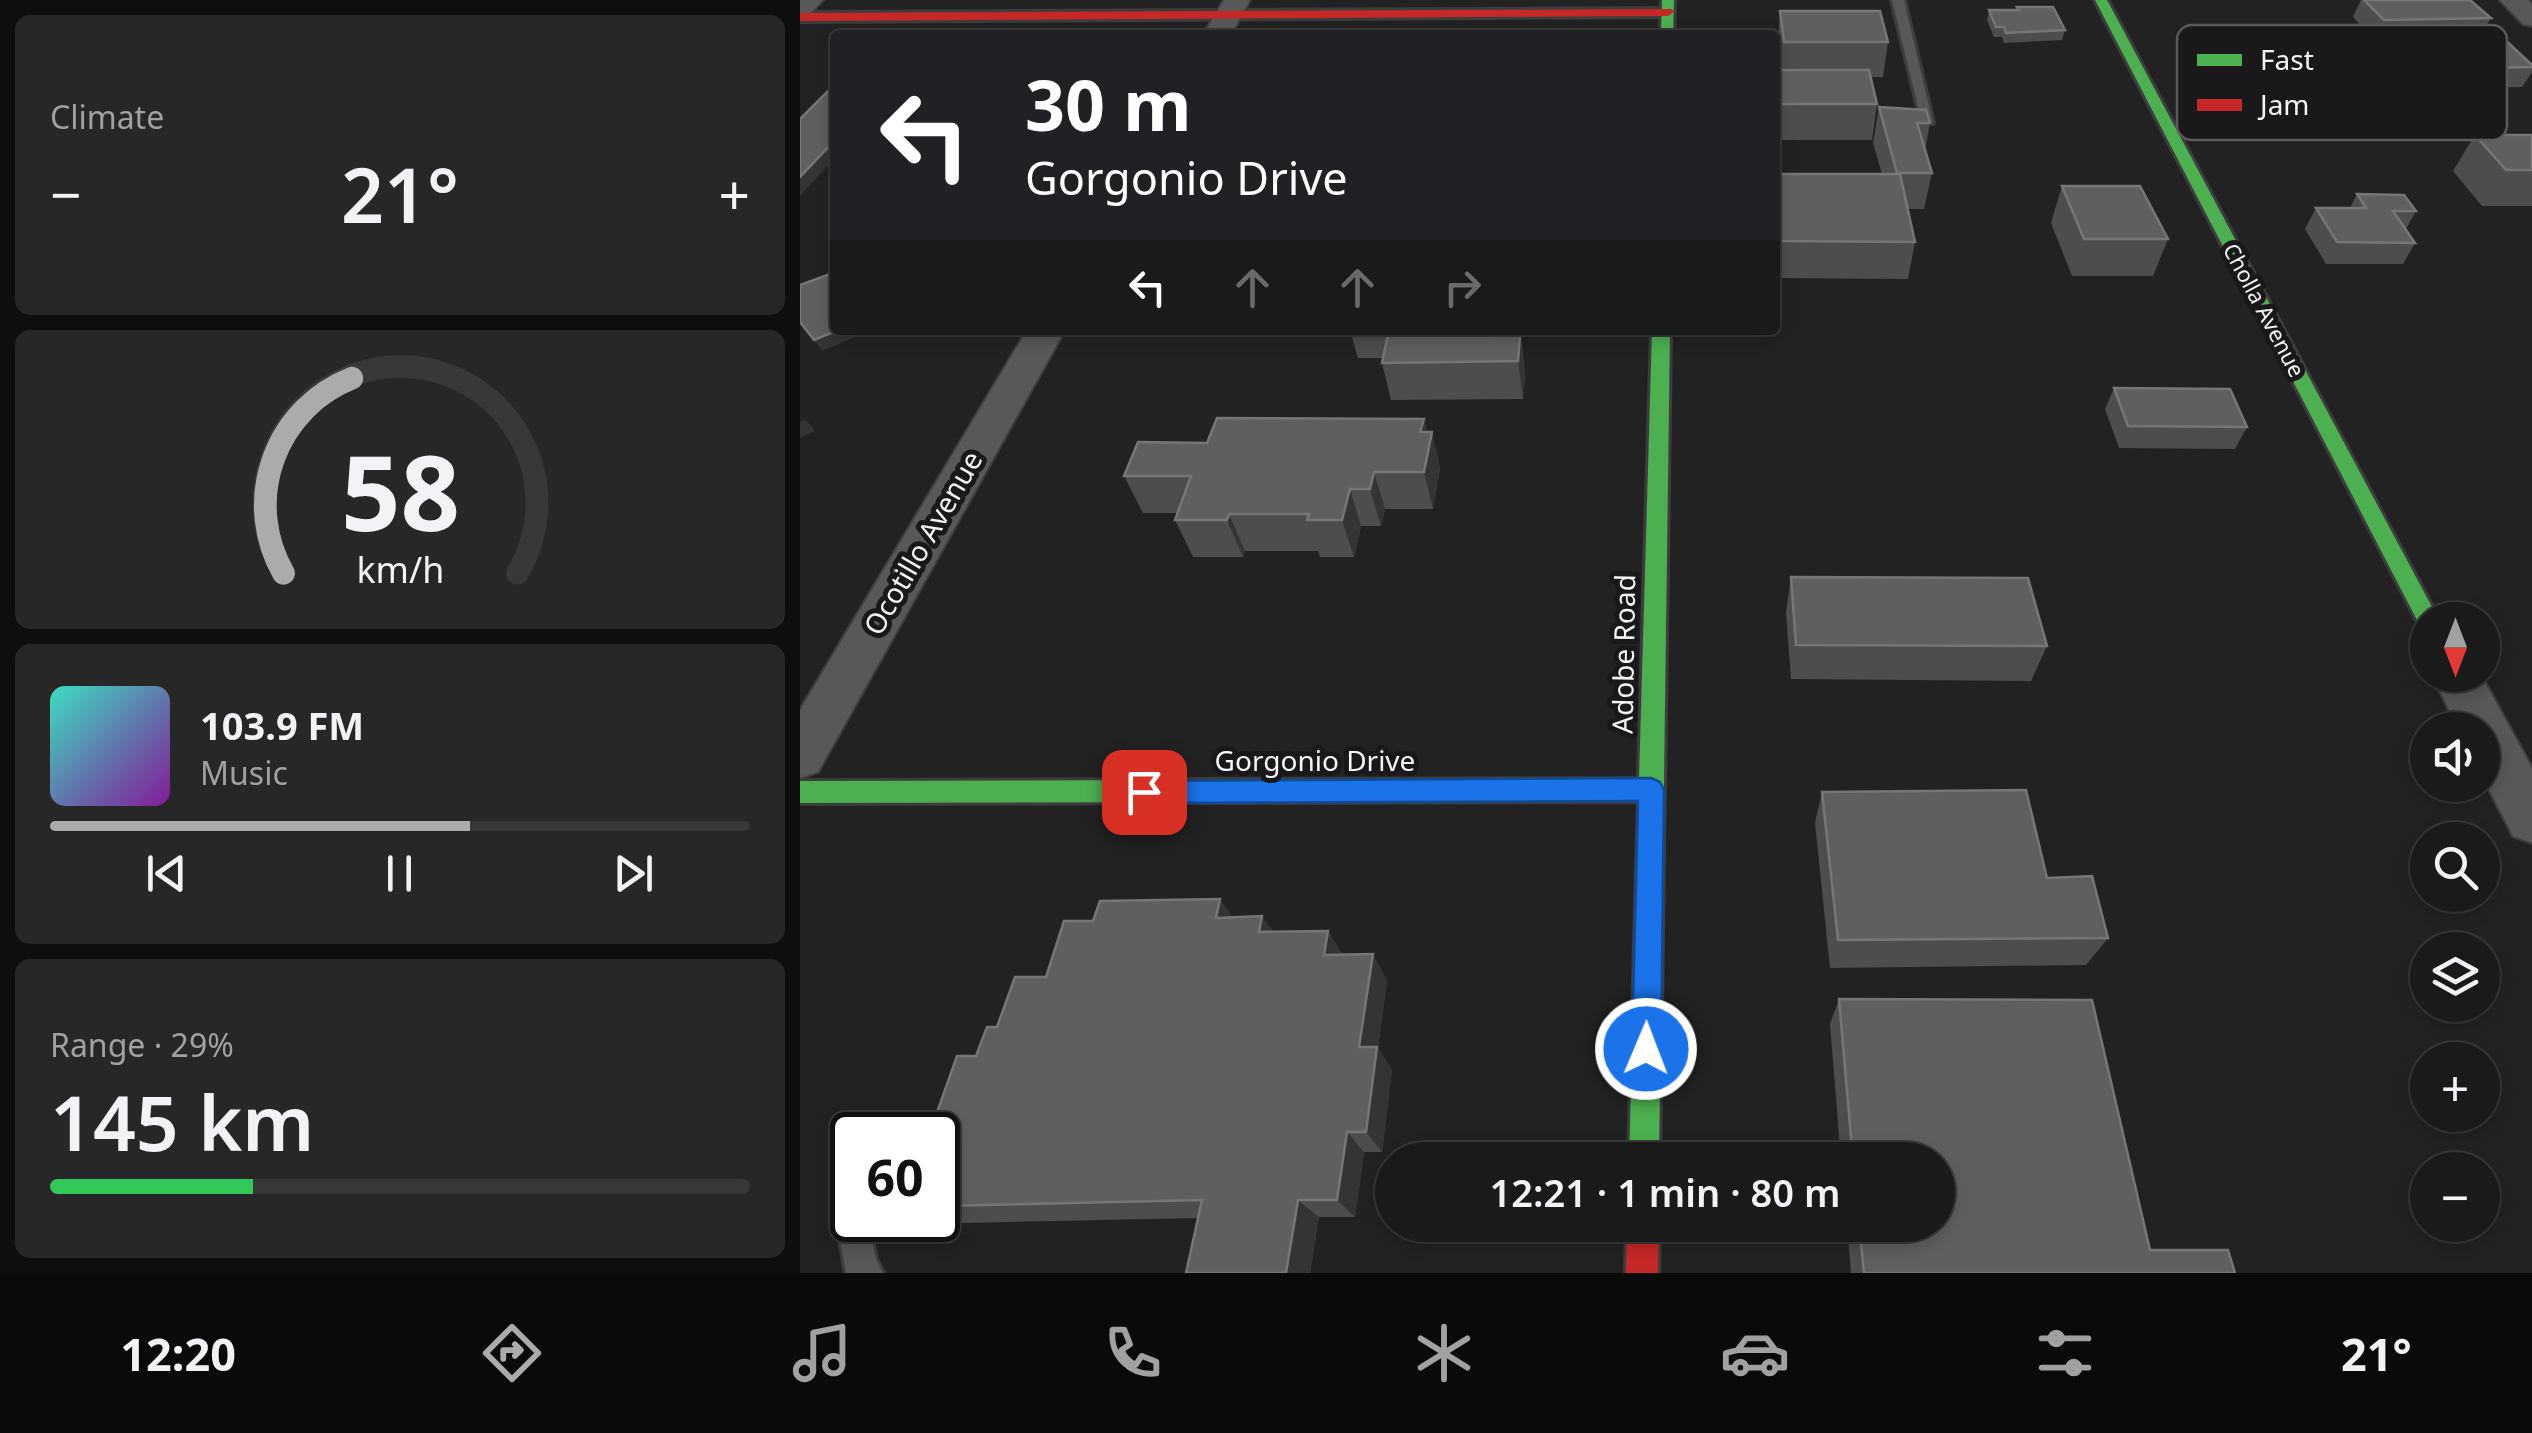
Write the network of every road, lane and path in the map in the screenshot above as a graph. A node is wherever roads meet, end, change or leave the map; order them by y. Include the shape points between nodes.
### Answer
1 (810, 0) edge
2 (1898, 0) edge
3 (2101, 0) edge
4 (2513, 0) edge
5 (800, 9) edge
6 (1228, 16) edge
7 (1668, 16) edge
8 (800, 18) edge
9 (2532, 18) edge
10 (1928, 120) edge
11 (1043, 335) edge
12 (1661, 335) edge
13 (2419, 602) edge
14 (2465, 692) edge
15 (800, 756) edge
16 (1651, 790) junction
17 (800, 792) edge
18 (2532, 819) edge
19 (1644, 1142) edge
20 (856, 1242) edge
21 (1643, 1242) edge
22 (867, 1273) edge
23 (1642, 1273) edge

1 - 5 street
2 - 10 lane
3 - 13 street, Cholla Avenue
4 - 9 street
6 - 7 street
6 - 8 street
11 - 15 street, Ocotillo Avenue
12 - 16 street, Adobe Road
14 - 18 street
16 - 17 street, Gorgonio Drive
16 - 19 street, Adobe Road
20 - 22 lane
21 - 23 street

